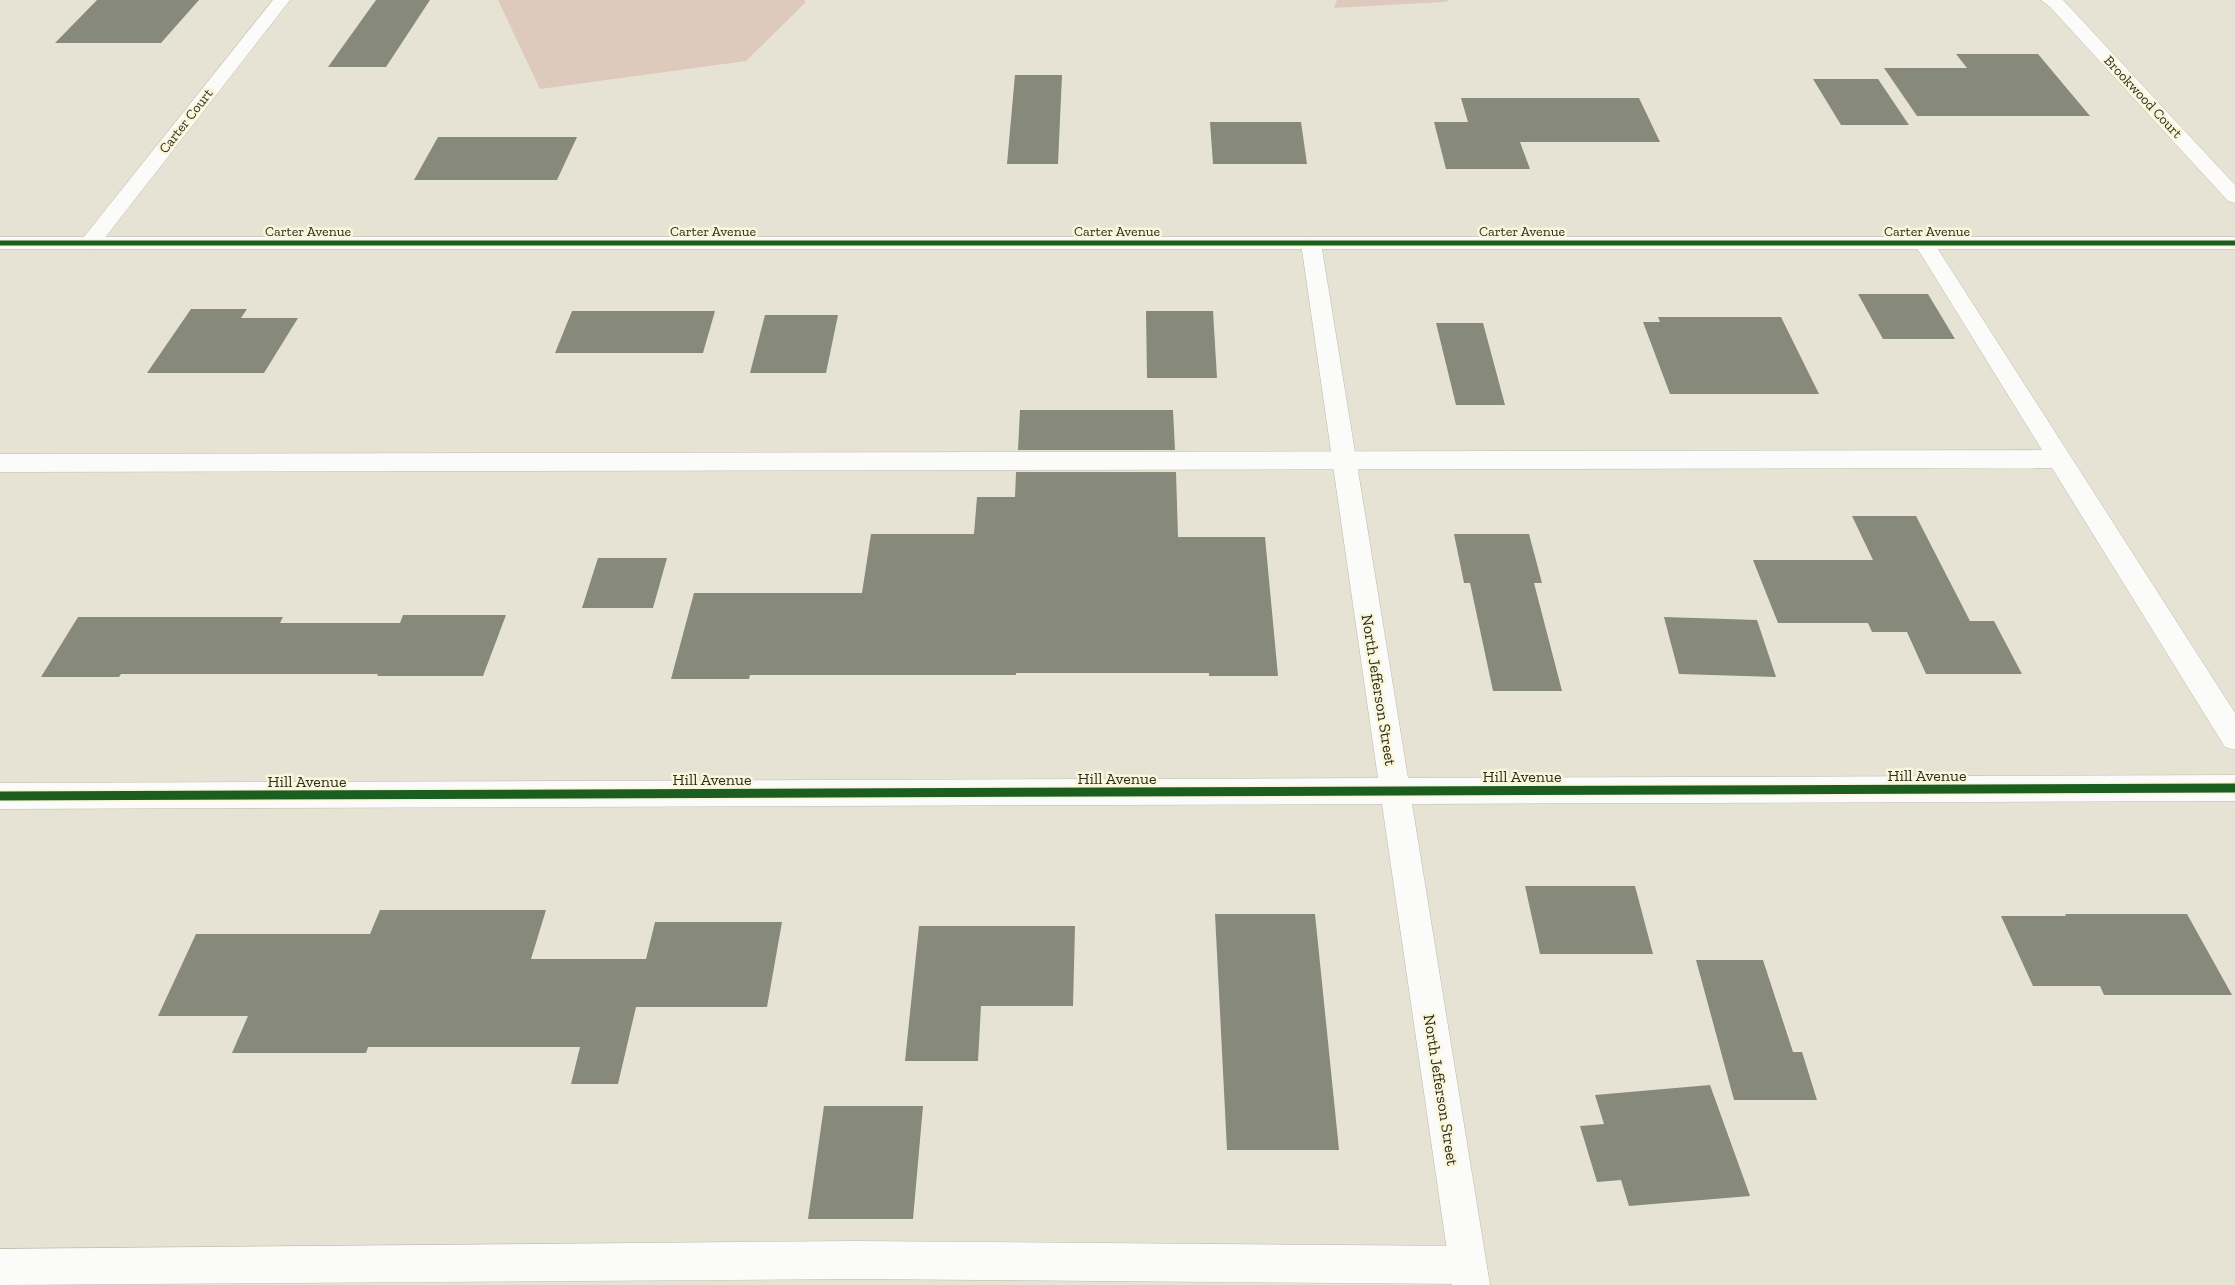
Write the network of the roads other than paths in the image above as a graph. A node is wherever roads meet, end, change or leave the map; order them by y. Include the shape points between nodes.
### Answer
1 (282, 0) edge
2 (2049, 0) edge
3 (2235, 197) edge
4 (0, 243) edge
5 (90, 243) junction
6 (1311, 243) junction
7 (1924, 243) junction
8 (2235, 243) edge
9 (2059, 459) junction
10 (1344, 460) junction
11 (0, 463) edge
12 (2235, 738) edge
13 (2235, 788) edge
14 (1394, 790) junction
15 (0, 796) edge
16 (0, 1268) edge
17 (1469, 1275) edge

1 - 5 street, Carter Court
2 - 3 street, Brookwood Court via 2056,3
4 - 5 street, Carter Avenue
5 - 6 street, Carter Avenue
6 - 7 street, Carter Avenue
6 - 10 street, North Jefferson Street
7 - 8 street, Carter Avenue
7 - 9 street
9 - 10 street
9 - 12 street
10 - 11 street
10 - 14 street, North Jefferson Street
13 - 14 street, Hill Avenue
14 - 15 street, Hill Avenue
14 - 17 street, North Jefferson Street
16 - 17 street via 844,1260

